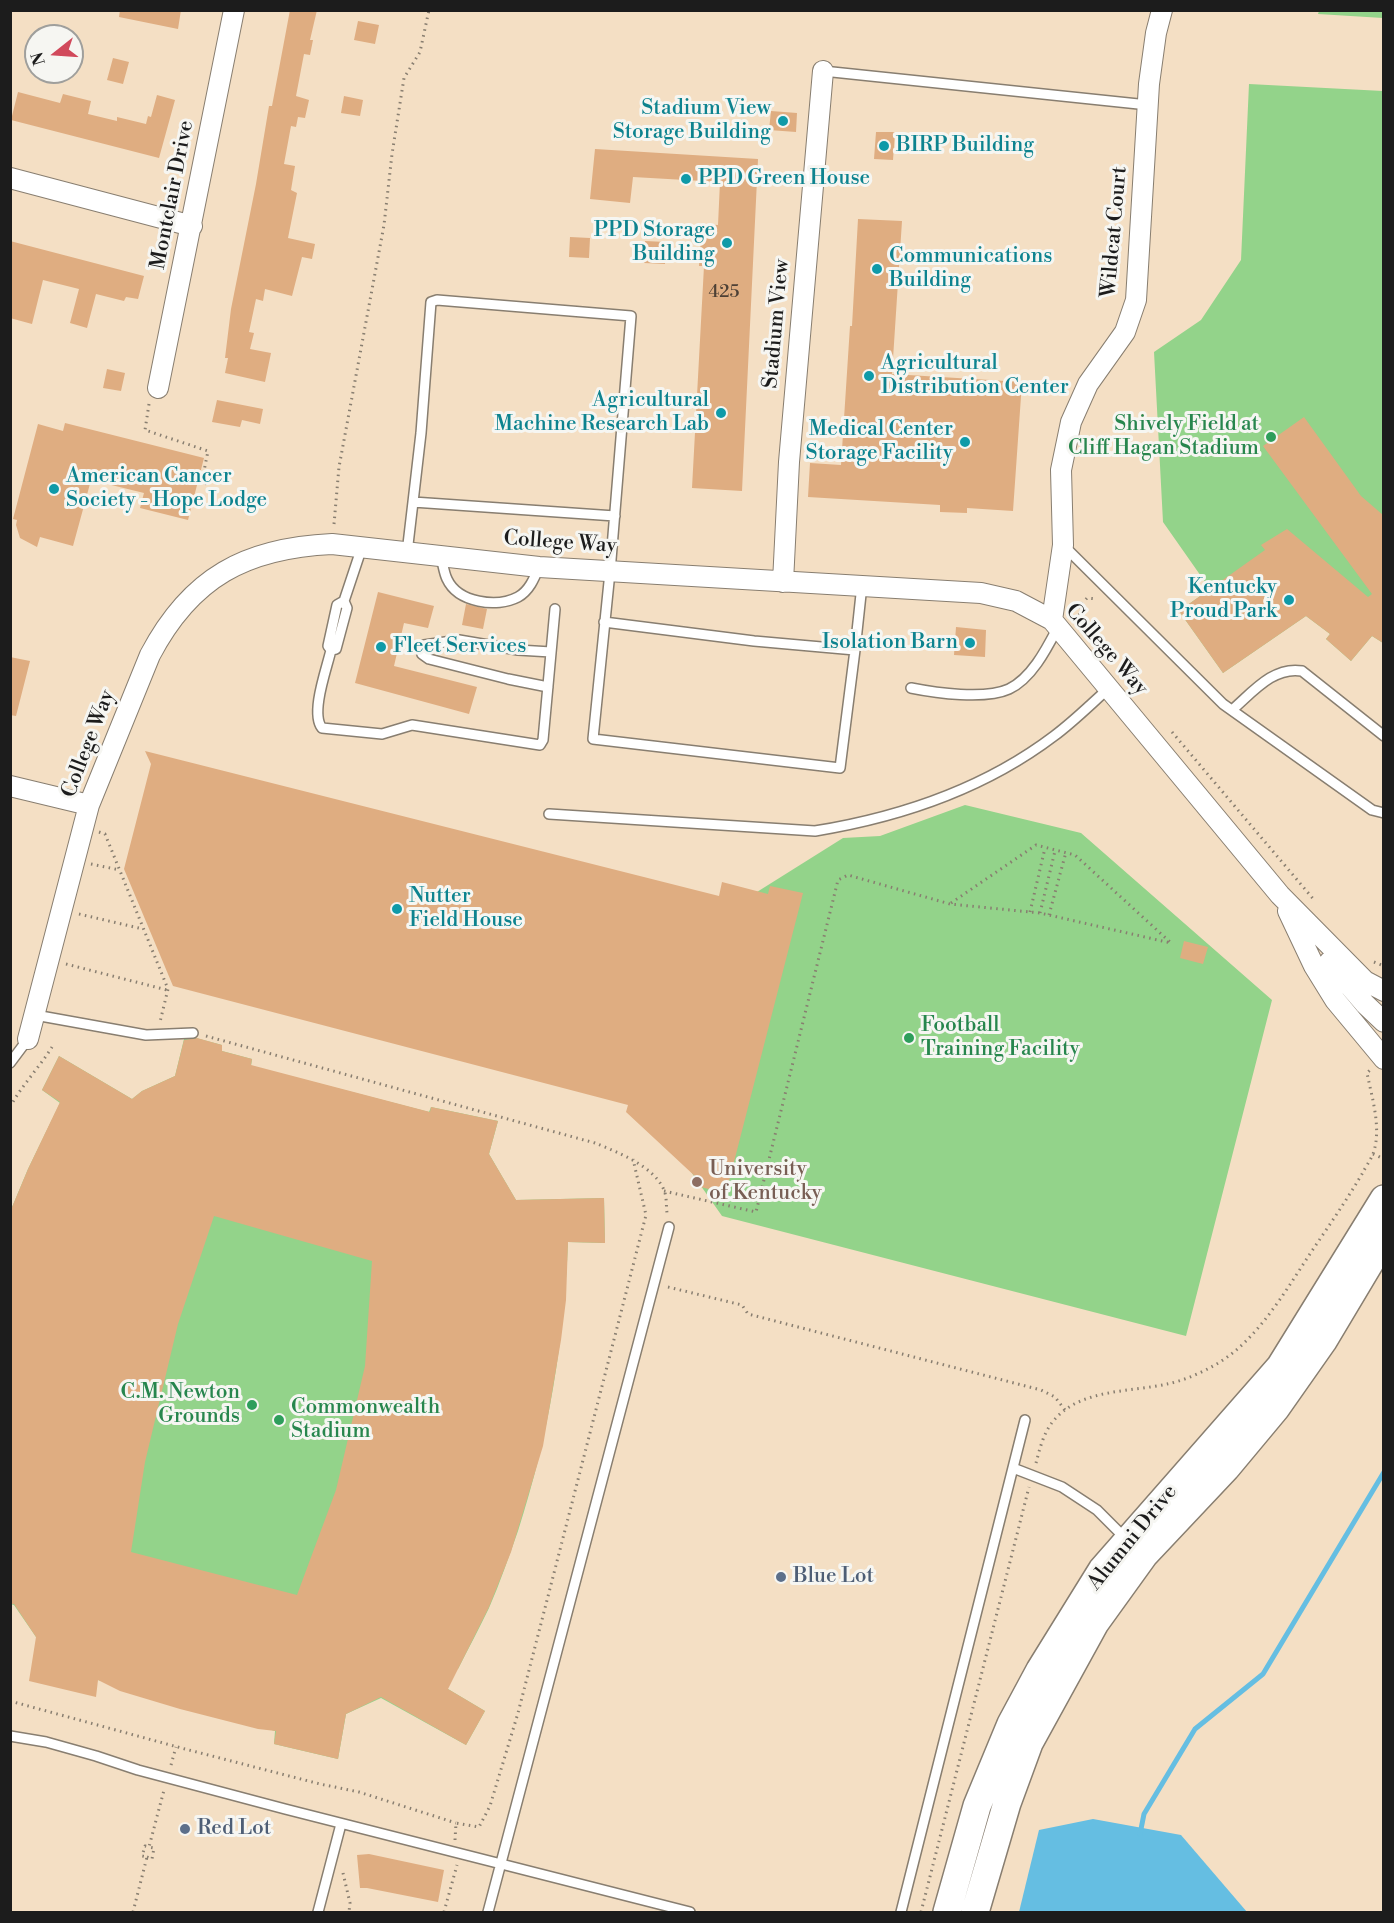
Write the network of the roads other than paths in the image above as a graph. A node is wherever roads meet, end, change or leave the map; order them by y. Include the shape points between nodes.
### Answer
1 (234, 10) edge
2 (1162, 10) edge
3 (823, 71) joint
4 (1148, 105) junction
5 (10, 178) edge
6 (192, 225) junction
7 (154, 394) road end
8 (413, 502) junction
9 (615, 516) junction
10 (1063, 545) junction
11 (362, 547) junction
12 (407, 553) junction
13 (441, 557) junction
14 (539, 567) junction
15 (610, 572) junction
16 (783, 582) junction
17 (862, 585) junction
18 (555, 609) dead end
19 (604, 622) junction
20 (1055, 623) junction
21 (855, 650) junction
22 (551, 652) junction
23 (548, 687) junction
24 (911, 688) dead end
25 (1109, 688) junction
26 (1232, 710) junction
27 (1383, 736) edge
28 (10, 786) edge
29 (89, 805) junction
30 (1383, 813) edge
31 (549, 814) dead end
32 (1280, 895) junction
33 (1291, 917) junction
34 (1383, 991) edge
35 (35, 1015) junction
36 (1383, 1022) edge
37 (193, 1033) road end
38 (28, 1040) joint
39 (1383, 1059) edge
40 (10, 1063) edge
41 (1383, 1199) edge
42 (669, 1227) road end
43 (1383, 1239) edge
44 (1025, 1420) dead end
45 (1013, 1468) junction
46 (1136, 1548) junction
47 (10, 1736) edge
48 (341, 1824) junction
49 (501, 1865) junction
50 (318, 1912) edge
51 (488, 1912) edge
52 (690, 1912) edge
53 (901, 1912) edge
54 (947, 1912) edge
55 (975, 1912) edge

1 - 6 street, Montclair Drive
2 - 4 street, Wildcat Court
3 - 4 lane
3 - 16 street, Stadium View via 789,462
4 - 10 street, Wildcat Court via 1136,300 1125,332 1088,384 1071,422 1061,470
5 - 6 street
6 - 7 street, Montclair Drive
8 - 9 lane
8 - 9 lane via 431,302 437,300 631,316
8 - 12 lane
9 - 15 lane
10 - 20 street, Wildcat Court
10 - 26 lane via 1199,682
11 - 12 street, College Way
11 - 23 lane via 319,699 318,724 322,728 382,734 412,725 540,745
11 - 29 street, College Way via 332,544 280,549 244,561 215,577 176,614 150,655
12 - 13 street, College Way
13 - 14 street, College Way
13 - 14 lane via 447,581 460,595 484,602 503,602 519,596 532,584
14 - 15 street, College Way
15 - 16 street, College Way
15 - 19 lane
16 - 17 street, College Way
17 - 20 street, College Way via 981,593 1016,601
17 - 21 lane
18 - 22 lane
19 - 21 lane
19 - 21 lane via 593,739 840,768
20 - 24 lane via 1046,649 1023,679 1008,689 950,694
20 - 25 street, College Way
22 - 23 lane
22 - 23 lane via 459,640 424,645 422,654 440,662
25 - 31 lane via 1055,736 1006,769 950,796 844,826 815,831
25 - 32 street, College Way
26 - 27 lane via 1276,673 1292,669 1302,671
26 - 30 lane via 1372,810
28 - 29 street
29 - 35 street, College Way
32 - 33 street, College Way
32 - 34 street, College Way via 1365,981
33 - 36 street, College Way
33 - 39 street, College Way via 1335,1000
35 - 37 lane via 146,1035
35 - 38 street, College Way
38 - 40 lane
41 - 46 main road, Alumni Drive via 1280,1367
42 - 49 lane
43 - 46 main road, Alumni Drive via 1323,1341 1276,1408 1226,1467
44 - 45 lane
45 - 46 lane via 1062,1487 1097,1510
45 - 53 lane
46 - 54 main road, Alumni Drive via 1102,1570 1011,1724 977,1806
46 - 55 main road, Alumni Drive via 1029,1743
47 - 48 lane via 46,1742
48 - 49 lane
48 - 50 lane
49 - 51 lane
49 - 52 lane

